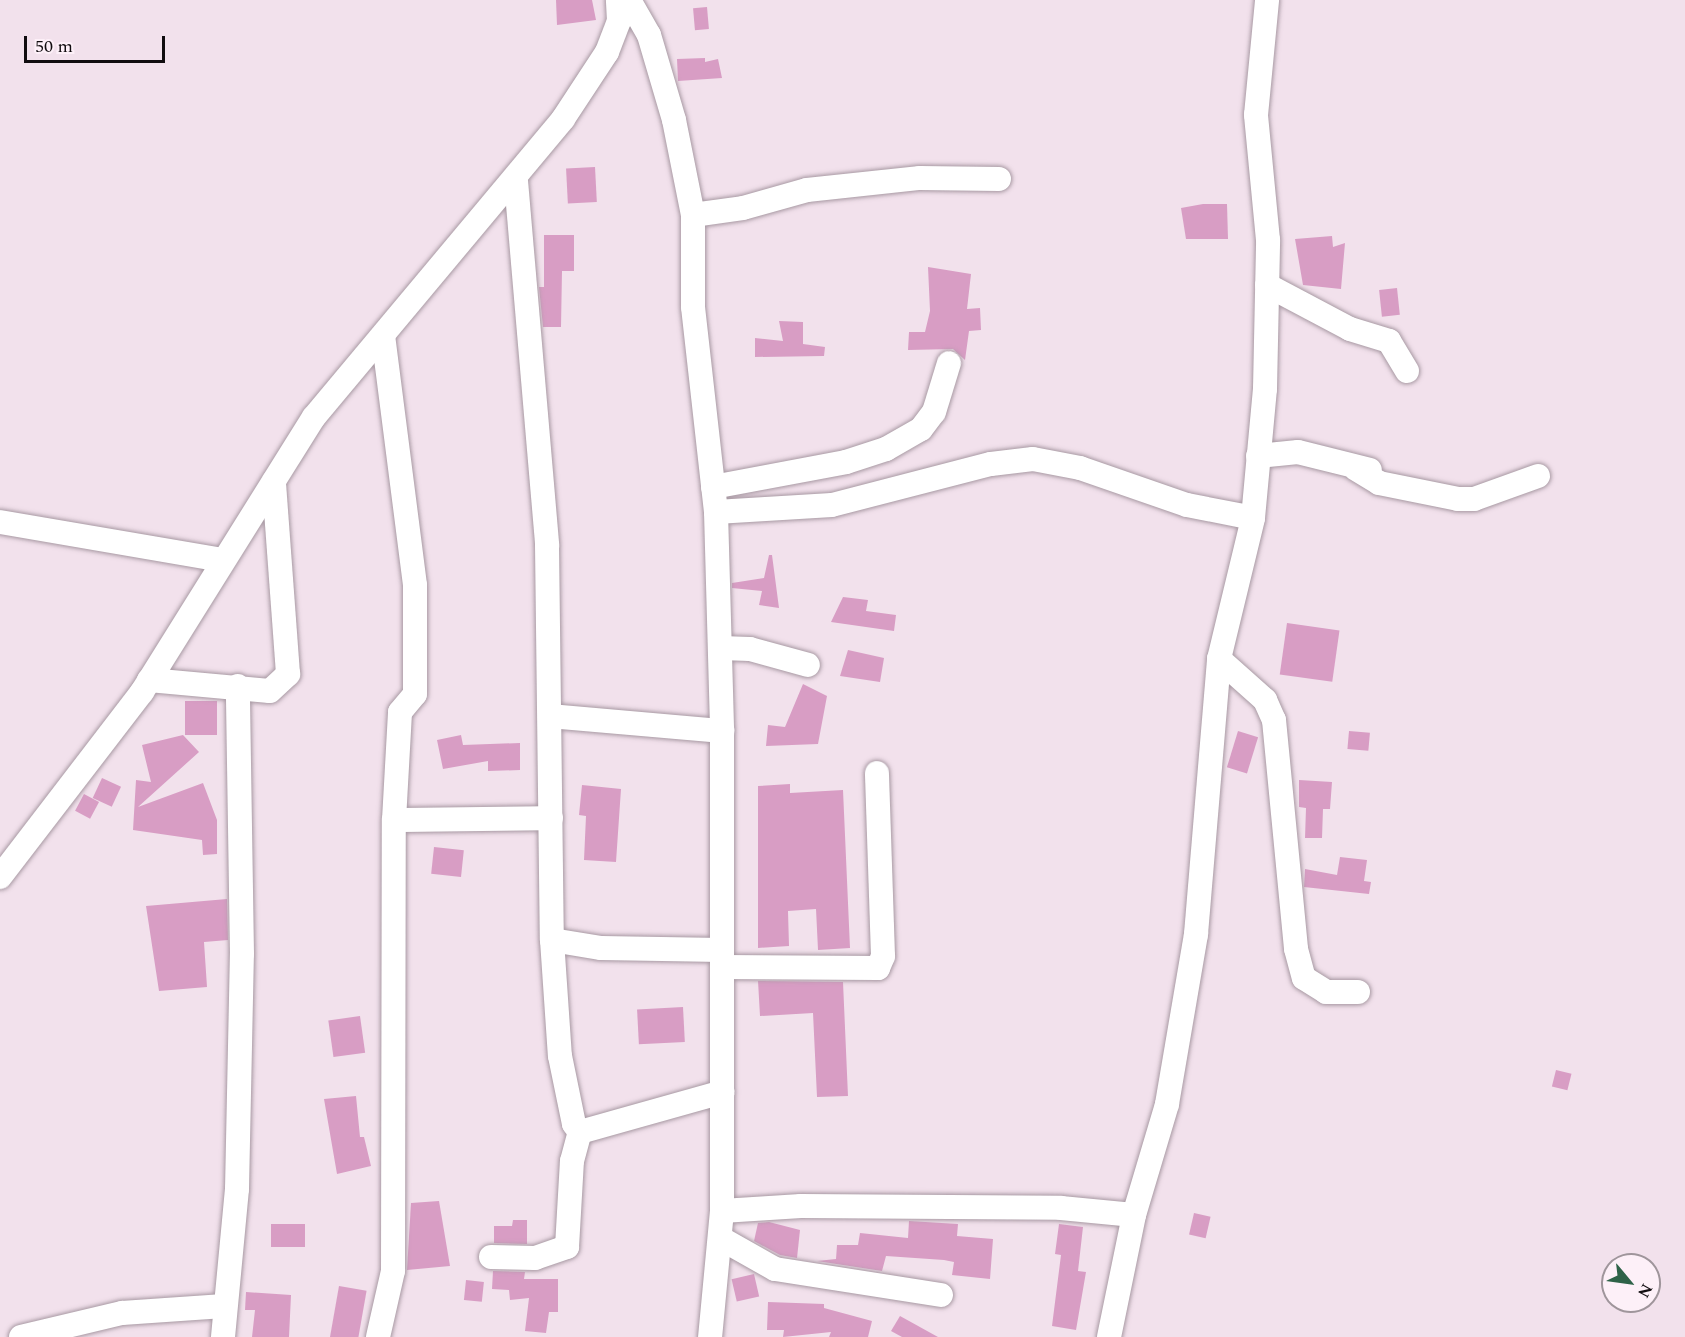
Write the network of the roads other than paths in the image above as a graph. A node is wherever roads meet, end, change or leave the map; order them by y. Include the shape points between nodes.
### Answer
1 (618, 0) edge
2 (629, 0) edge
3 (1267, 0) edge
4 (999, 179) dead end
5 (516, 181) junction
6 (693, 215) junction
7 (1267, 285) junction
8 (382, 336) junction
9 (949, 363) dead end
10 (1407, 371) dead end
11 (1258, 456) junction
12 (1356, 469) junction
13 (1399, 470) dead end
14 (1538, 476) dead end
15 (274, 482) junction
16 (713, 487) junction
17 (716, 512) junction
18 (1253, 518) junction
19 (0, 522) edge
20 (223, 560) junction
21 (721, 648) junction
22 (1220, 658) junction
23 (808, 664) dead end
24 (149, 680) junction
25 (238, 686) junction
26 (550, 716) junction
27 (722, 731) junction
28 (877, 773) dead end
29 (551, 818) junction
30 (394, 820) junction
31 (0, 878) edge
32 (552, 940) junction
33 (722, 958) junction
34 (1358, 992) dead end
35 (722, 1092) junction
36 (580, 1132) junction
37 (722, 1211) junction
38 (1134, 1215) junction
39 (720, 1238) junction
40 (491, 1257) dead end
41 (941, 1295) dead end
42 (224, 1306) junction
43 (21, 1337) edge
44 (223, 1337) edge
45 (378, 1337) edge
46 (710, 1337) edge
47 (1108, 1337) edge

1 - 5 street via 619,21 607,52
2 - 6 street via 649,35 668,99
3 - 7 street via 1256,116 1268,240
4 - 6 street via 920,178 807,190 743,208
5 - 8 street
5 - 26 street via 547,545
6 - 16 street via 693,307
7 - 10 street via 1350,330 1389,341
7 - 11 street
8 - 15 street via 314,417
8 - 30 street via 415,585 415,694 400,712
9 - 16 street via 934,412 921,429 886,448 846,462
11 - 12 street via 1298,452
11 - 18 street
12 - 13 street
12 - 14 street via 1379,483 1458,499 1474,499
15 - 20 street
15 - 25 street via 288,674 270,691
16 - 17 street
17 - 18 street via 831,505 991,464 1034,459 1080,468 1187,505
17 - 21 street
18 - 22 street
19 - 20 street
20 - 24 street
21 - 23 street via 750,649
21 - 27 street
22 - 34 street via 1265,700 1274,720 1296,949 1304,978 1326,992
22 - 38 street via 1196,934 1167,1104
24 - 25 street
24 - 31 street
25 - 42 street via 242,965 237,1189
26 - 27 street
26 - 29 street
27 - 33 street
28 - 33 street via 883,956 878,968
29 - 30 street
29 - 32 street
30 - 45 street via 393,1271
32 - 33 street
32 - 36 street via 560,1056 573,1124
33 - 35 street
35 - 36 street
35 - 37 street
36 - 40 street via 572,1161 567,1247 535,1258
37 - 38 street via 801,1206 1060,1208
37 - 39 street
38 - 47 street
39 - 41 street via 775,1269
39 - 46 street
42 - 43 street via 122,1313
42 - 44 street

